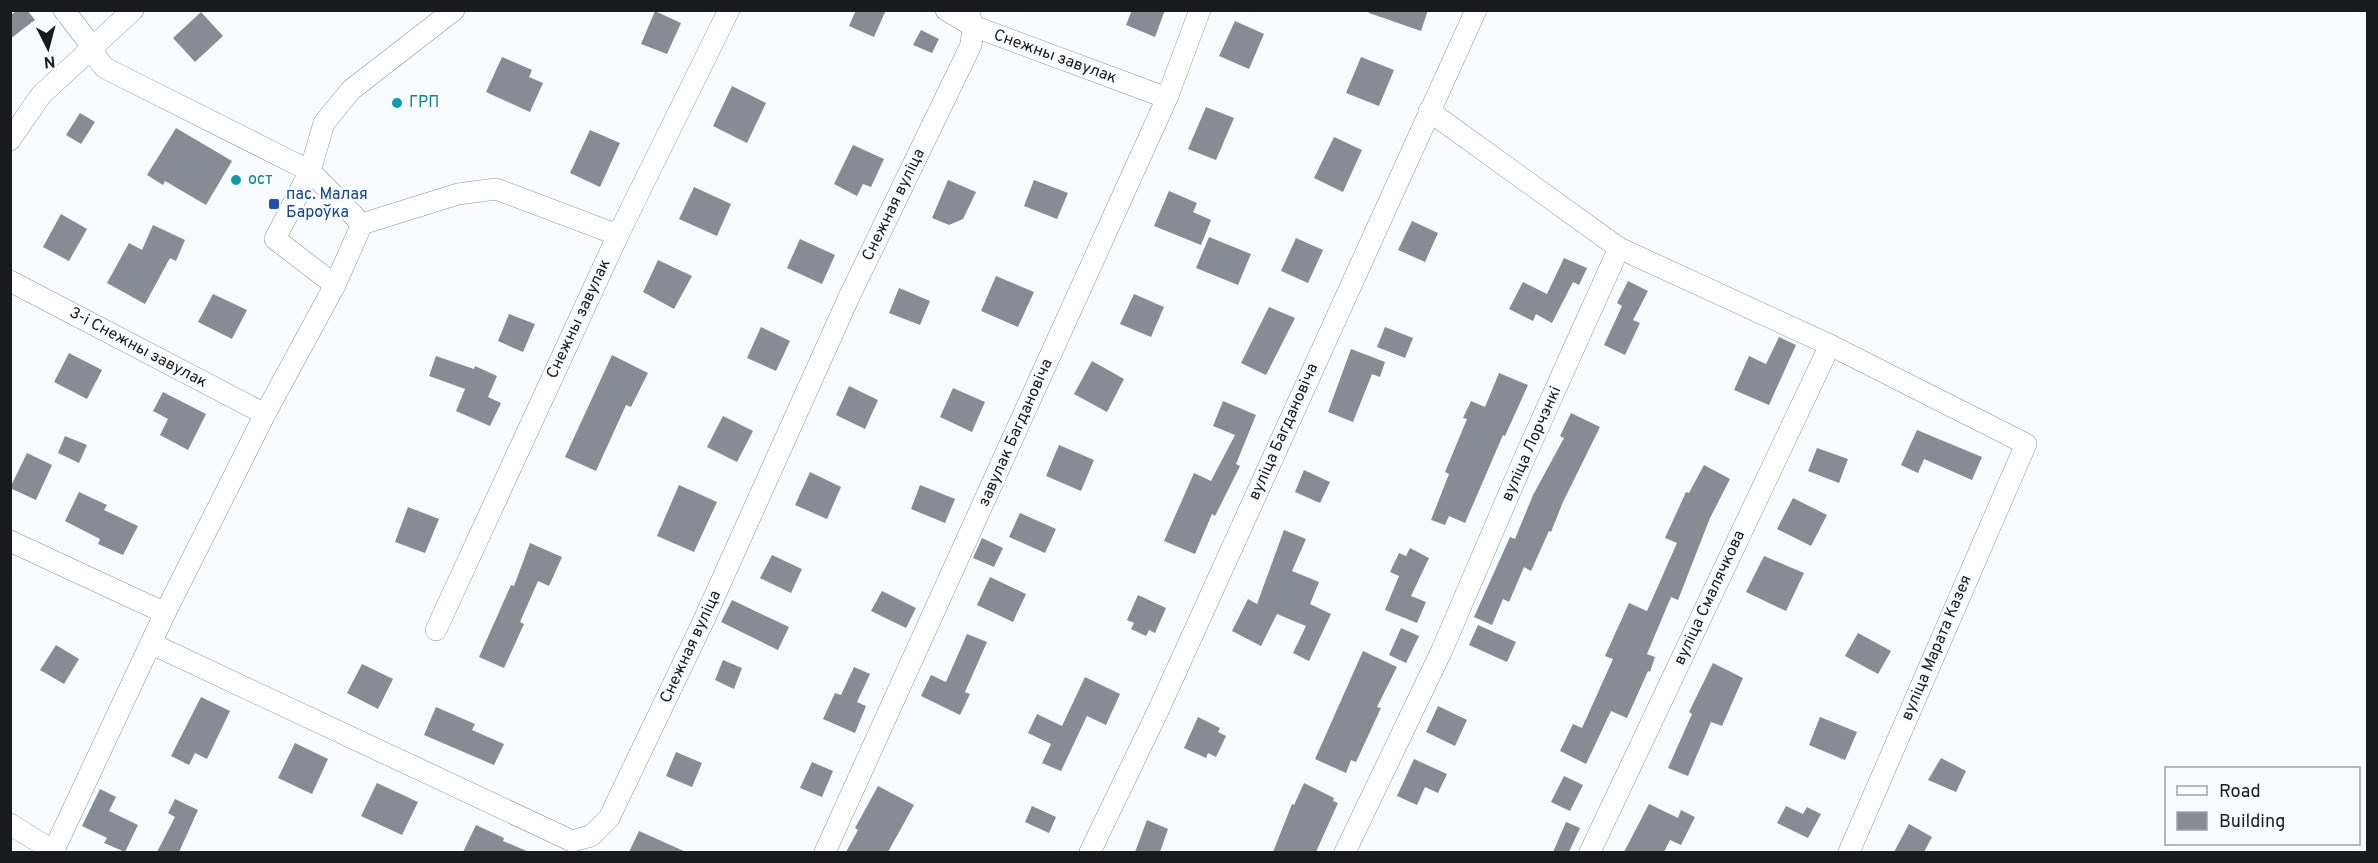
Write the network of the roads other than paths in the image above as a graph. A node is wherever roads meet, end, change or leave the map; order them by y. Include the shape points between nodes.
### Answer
1 (64, 10) edge
2 (133, 10) edge
3 (454, 10) edge
4 (729, 10) edge
5 (946, 10) edge
6 (1200, 10) edge
7 (1476, 10) edge
8 (970, 18) edge
9 (93, 48) junction
10 (1167, 99) junction
11 (1429, 111) junction
12 (10, 140) edge
13 (310, 171) junction
14 (362, 224) junction
15 (618, 235) junction
16 (1619, 248) junction
17 (10, 281) edge
18 (335, 285) junction
19 (1830, 345) junction
20 (265, 414) junction
21 (10, 541) edge
22 (165, 614) junction
23 (436, 630) dead end
24 (152, 644) junction
25 (10, 824) edge
26 (54, 852) edge
27 (825, 852) edge
28 (1090, 852) edge
29 (1346, 852) edge
30 (1590, 852) edge
31 (1849, 852) edge

1 - 9 street
2 - 9 street
3 - 13 street via 351,90 324,123
4 - 15 street, Снежны завулак
5 - 8 street, Снежны завулак
6 - 10 street, завулак Багдановіча
7 - 11 street, вуліца Багдановіча
8 - 10 street, Снежны завулак
8 - 24 street, Снежная вуліца via 971,45 849,297 703,622 609,818 591,836 572,841
9 - 12 street via 41,95
9 - 13 street via 98,60 114,74
10 - 27 street, завулак Багдановіча
11 - 16 street
11 - 28 street, вуліца Багдановіча via 1158,711
13 - 14 street
13 - 18 street via 274,239
14 - 15 street via 458,194 496,189
14 - 18 street
15 - 23 street, Снежны завулак
16 - 19 street
16 - 29 street, вуліца Лорчэнкі via 1442,650
17 - 20 street, 3-і Снежны завулак
18 - 20 street
19 - 30 street, вуліца Смалячкова
19 - 31 street, вуліца Марата Казея via 2026,444
20 - 22 street
21 - 22 street
22 - 24 street
24 - 26 street
25 - 26 street

